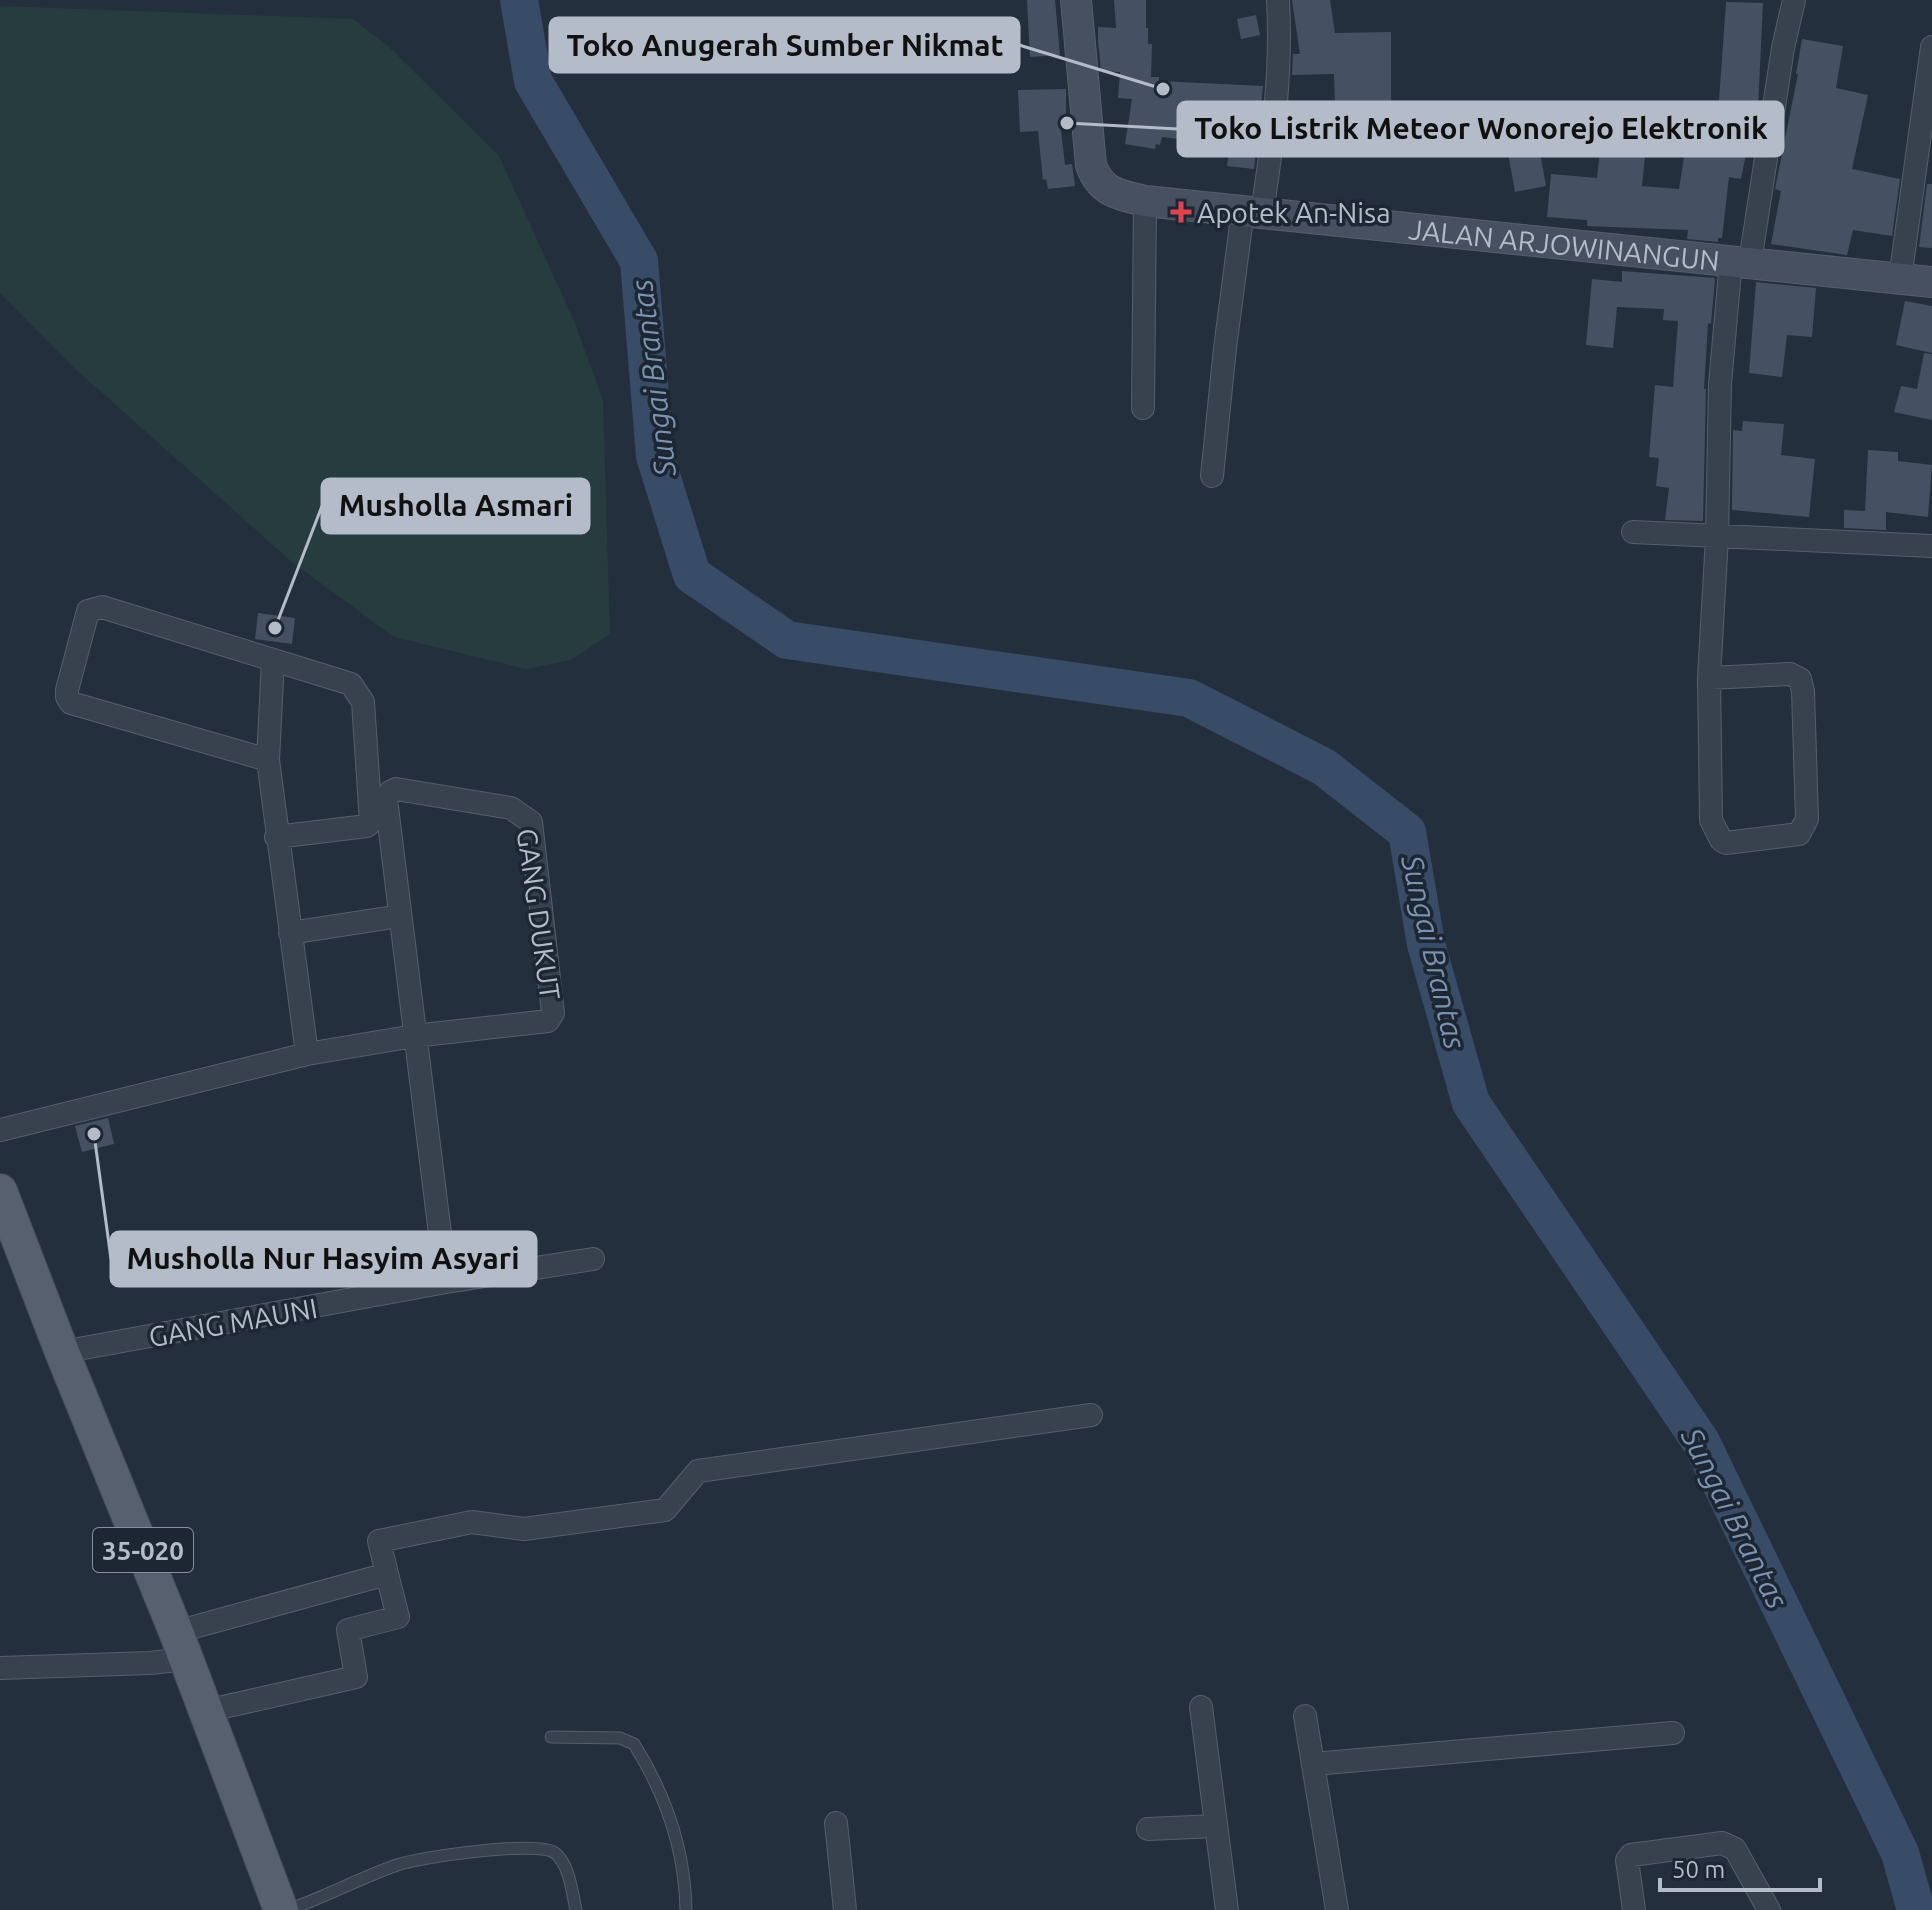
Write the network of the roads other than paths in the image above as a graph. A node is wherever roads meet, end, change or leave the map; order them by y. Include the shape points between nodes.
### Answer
1 (1076, 0) edge
2 (1278, 0) edge
3 (1794, 0) edge
4 (1932, 47) edge
5 (1145, 201) junction
6 (1253, 211) junction
7 (1741, 261) junction
8 (1900, 279) junction
9 (1932, 282) edge
10 (1143, 408) dead end
11 (1212, 476) dead end
12 (1633, 532) dead end
13 (1717, 537) junction
14 (1932, 546) edge
15 (273, 660) junction
16 (1709, 678) junction
17 (268, 760) junction
18 (276, 837) junction
19 (387, 918) dead end
20 (290, 933) junction
21 (414, 1036) junction
22 (307, 1054) junction
23 (0, 1130) edge
24 (0, 1191) edge
25 (593, 1259) dead end
26 (446, 1282) junction
27 (62, 1352) junction
28 (1091, 1415) dead end
29 (387, 1574) junction
30 (181, 1645) junction
31 (0, 1668) edge
32 (1201, 1707) dead end
33 (206, 1711) junction
34 (1305, 1716) dead end
35 (1673, 1733) dead end
36 (551, 1737) dead end
37 (1313, 1764) junction
38 (836, 1823) dead end
39 (1216, 1826) junction
40 (1148, 1829) dead end
41 (281, 1910) edge
42 (288, 1910) edge
43 (576, 1910) edge
44 (686, 1910) edge
45 (845, 1910) edge
46 (1227, 1910) edge
47 (1337, 1910) edge
48 (1634, 1910) edge
49 (1769, 1910) edge

1 - 5 main road, JALAN ARJOWINANGUN via 1095,176 1110,192
2 - 6 street via 1272,144
3 - 7 street
4 - 8 street
5 - 6 main road, JALAN ARJOWINANGUN
5 - 10 street
6 - 7 main road, JALAN ARJOWINANGUN
6 - 11 street via 1225,348
7 - 8 main road, JALAN ARJOWINANGUN
7 - 13 street via 1720,384
8 - 9 main road, JALAN ARJOWINANGUN
12 - 13 street
13 - 14 street
13 - 16 street
15 - 17 street
15 - 17 street via 94,607 88,611 67,690 71,703
15 - 18 street via 351,684 359,692 372,815 367,826
16 - 16 street via 1790,674 1800,679 1807,819 1799,834 1726,843 1718,836 1711,820
17 - 18 street
18 - 20 street
19 - 20 street
20 - 22 street
21 - 21 street, GANG DUKUT via 386,799 396,789 511,808 531,822 553,1013 540,1023
21 - 22 street
21 - 26 street
22 - 23 street
24 - 27 main road, 35-020
25 - 26 street, GANG MAUNI
26 - 27 street, GANG MAUNI
27 - 30 main road, 35-020
28 - 29 street via 698,1471 665,1510 524,1529 472,1522 379,1541
29 - 30 street
29 - 33 street via 398,1617 348,1630 356,1677
30 - 31 street via 150,1663
30 - 33 main road, 35-020
32 - 39 street
33 - 41 main road, 35-020
34 - 37 street
35 - 37 street
36 - 44 lane via 620,1738 634,1744 665,1799 678,1838
37 - 47 street
38 - 45 street
39 - 40 street
39 - 46 street
42 - 43 lane via 400,1864 540,1848 557,1855 564,1865
48 - 49 street via 1627,1860 1631,1855 1722,1843 1735,1849

